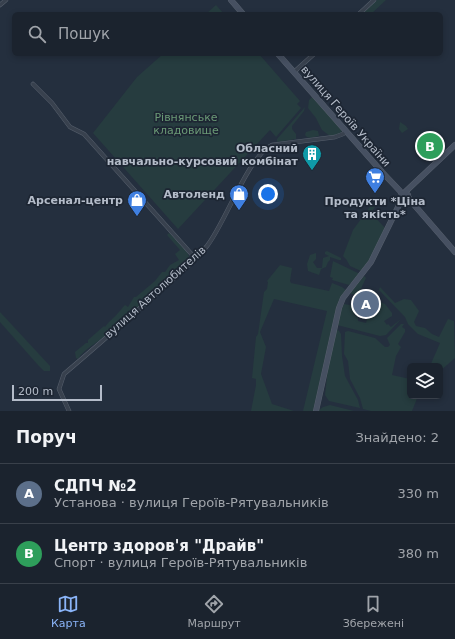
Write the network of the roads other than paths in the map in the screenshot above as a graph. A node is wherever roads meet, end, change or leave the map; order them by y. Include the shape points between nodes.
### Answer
1 (6, 0) edge
2 (231, 0) edge
3 (374, 0) edge
4 (0, 5) edge
5 (241, 12) edge
6 (361, 12) edge
7 (280, 56) edge
8 (312, 56) edge
9 (294, 72) junction
10 (33, 84) dead end
11 (346, 131) junction
12 (455, 145) edge
13 (405, 196) junction
14 (455, 252) edge
15 (195, 258) junction
16 (69, 411) edge
17 (316, 411) edge

1 - 4 street
2 - 5 main road
3 - 6 street
7 - 9 main road, вулиця Героїв України
8 - 9 street
9 - 11 main road, вулиця Героїв України
10 - 15 street via 52,103 70,127 84,134
11 - 13 main road, вулиця Героїв України
11 - 15 street, вулиця Автолюбителів via 335,137 272,145 266,148 245,177 218,230
12 - 13 main road
13 - 14 main road, вулиця Героїв України
13 - 17 main road via 371,262 343,298
15 - 16 street, вулиця Автолюбителів via 64,374 59,389

